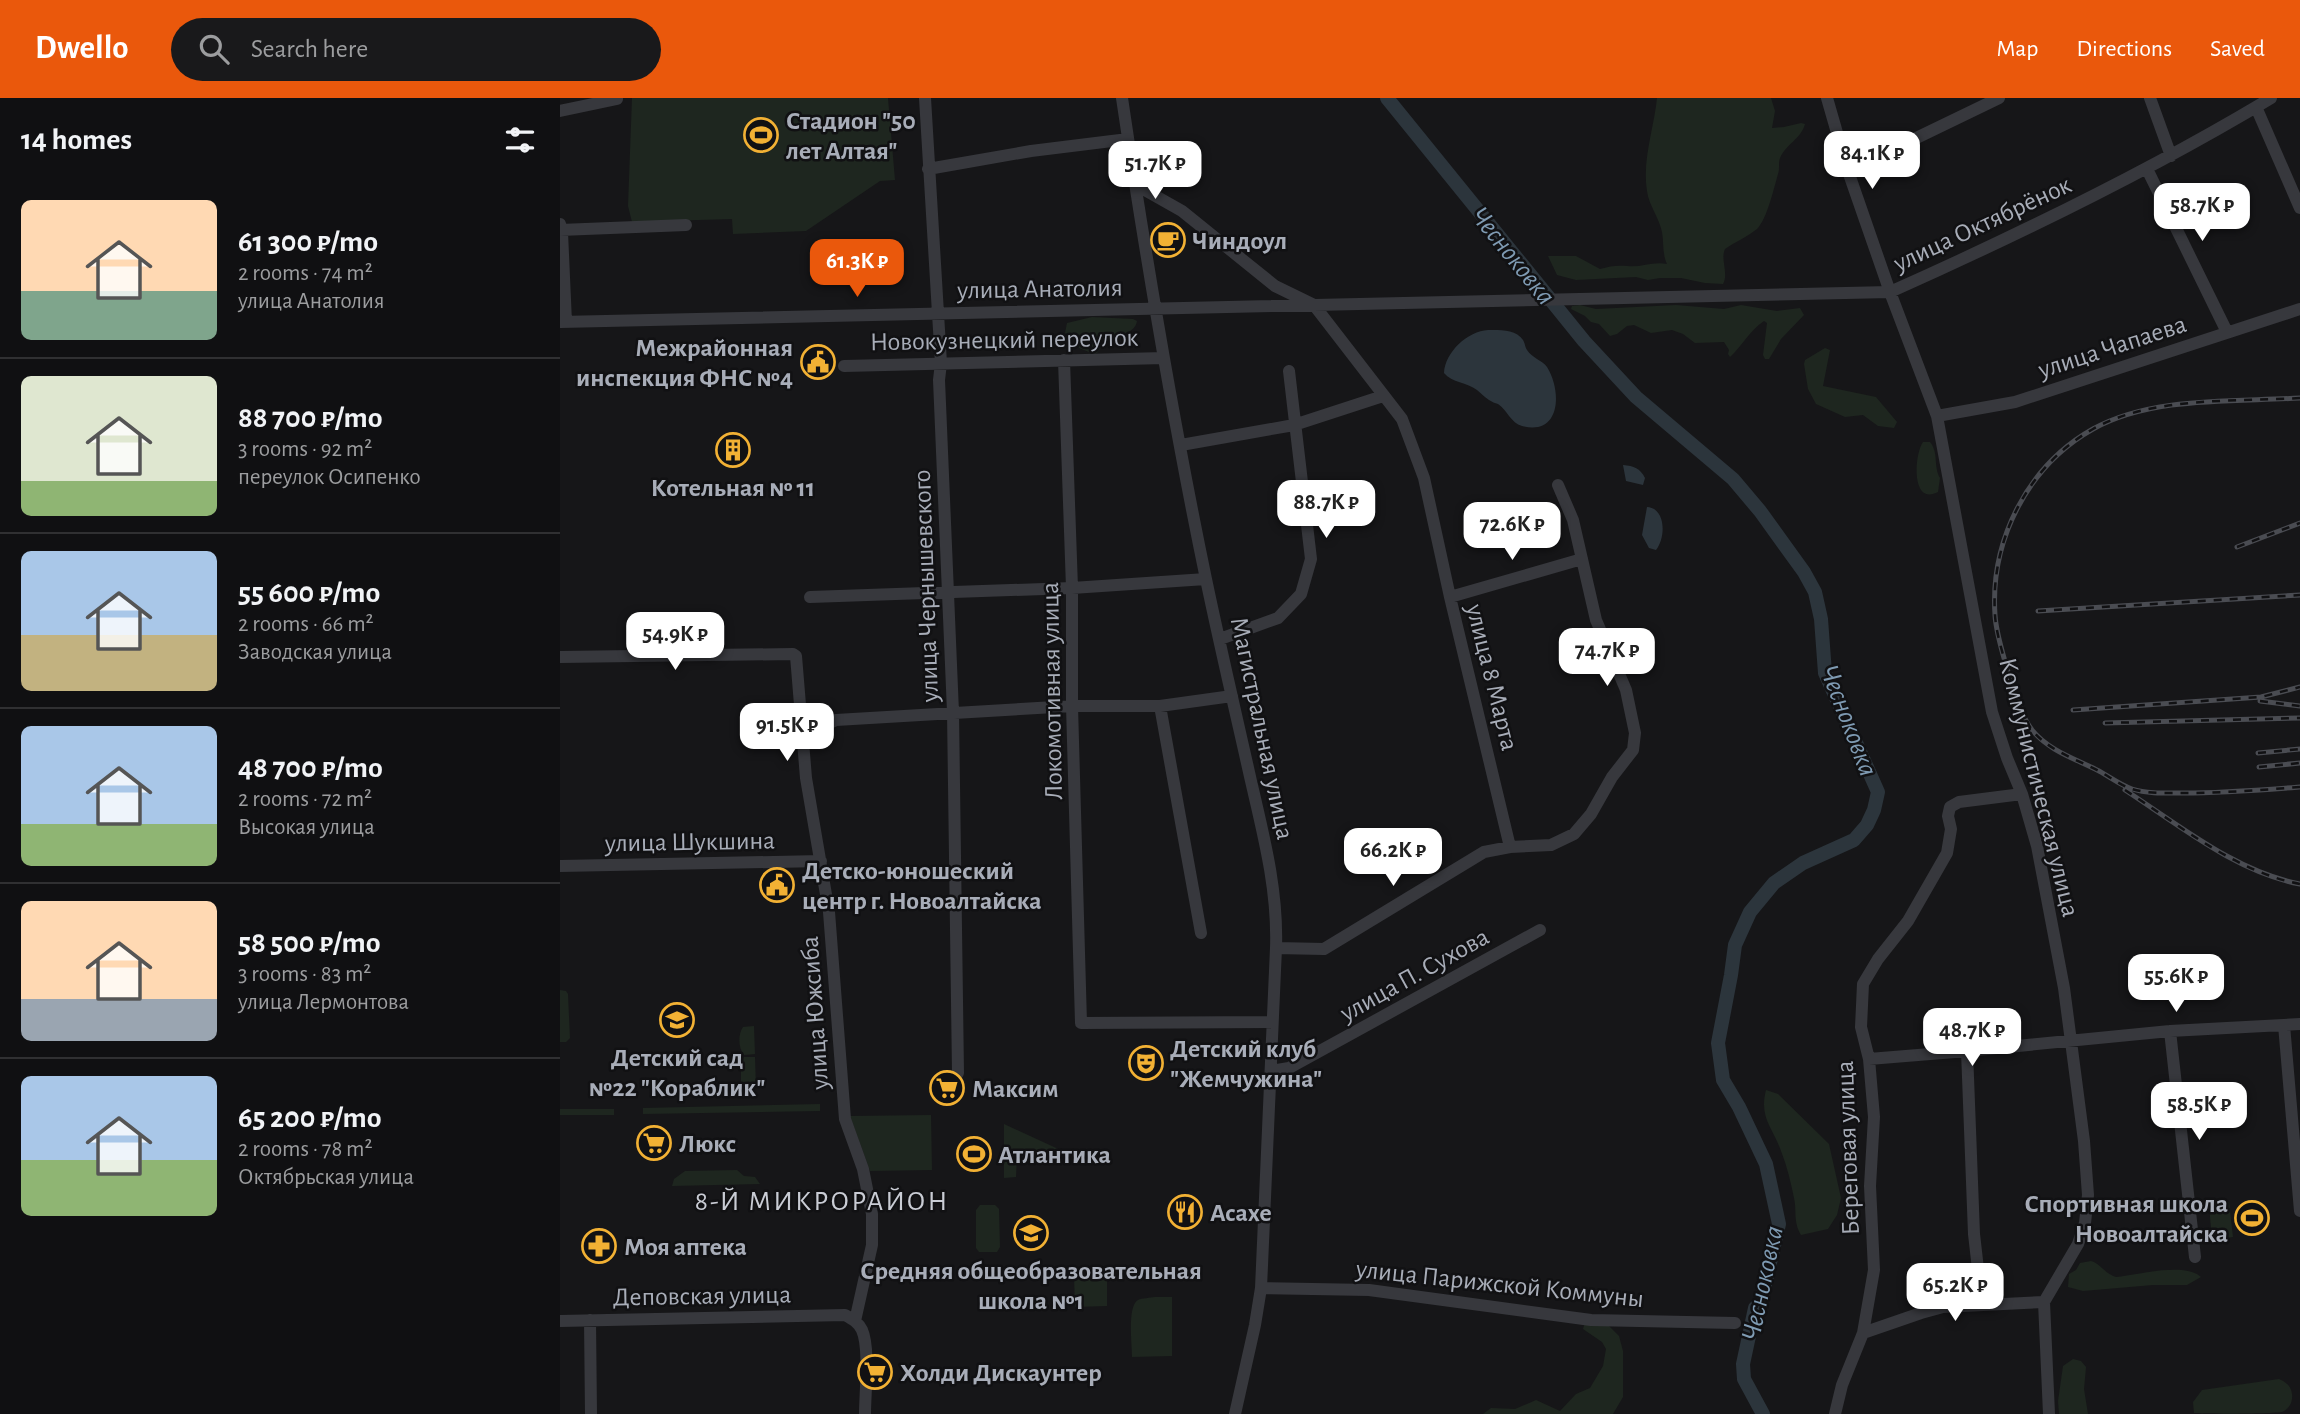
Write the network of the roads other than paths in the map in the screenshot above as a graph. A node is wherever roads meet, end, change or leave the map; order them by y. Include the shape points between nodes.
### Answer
1 (925, 98) edge
2 (1122, 98) edge
3 (1826, 98) edge
4 (1998, 98) edge
5 (2150, 98) edge
6 (2271, 98) edge
7 (617, 99) edge
8 (2256, 107) junction
9 (560, 111) edge
10 (1128, 139) junction
11 (2171, 156) junction
12 (928, 169) junction
13 (2147, 169) junction
14 (1847, 171) junction
15 (1136, 185) junction
16 (2300, 208) edge
17 (686, 225) dead end
18 (561, 229) edge
19 (1890, 292) junction
20 (1520, 300) joint
21 (1314, 305) junction
22 (1155, 309) junction
23 (2300, 309) edge
24 (936, 313) junction
25 (563, 322) edge
26 (2227, 332) junction
27 (1164, 358) junction
28 (1065, 360) junction
29 (941, 363) junction
30 (844, 366) dead end
31 (1289, 371) dead end
32 (1383, 396) junction
33 (1937, 416) junction
34 (1294, 425) junction
35 (1181, 445) junction
36 (1558, 485) dead end
37 (1582, 559) junction
38 (1206, 579) junction
39 (1072, 588) junction
40 (947, 592) junction
41 (810, 597) dead end
42 (1450, 597) junction
43 (1220, 639) junction
44 (560, 657) edge
45 (1232, 696) junction
46 (1072, 706) junction
47 (1160, 706) junction
48 (953, 712) junction
49 (801, 736) junction
50 (2022, 794) junction
51 (1510, 847) junction
52 (821, 861) junction
53 (560, 866) edge
54 (1540, 930) dead end
55 (1200, 933) dead end
56 (1276, 948) junction
57 (1272, 1022) junction
58 (2300, 1024) edge
59 (2284, 1025) junction
60 (2169, 1031) junction
61 (2071, 1040) junction
62 (1967, 1051) junction
63 (1869, 1059) junction
64 (1271, 1071) junction
65 (958, 1073) dead end
66 (2300, 1211) edge
67 (2195, 1257) dead end
68 (1261, 1288) junction
69 (2044, 1302) junction
70 (1982, 1304) junction
71 (850, 1318) junction
72 (590, 1320) junction
73 (560, 1321) edge
74 (1735, 1323) dead end
75 (1863, 1333) junction
76 (591, 1414) edge
77 (865, 1414) edge
78 (1235, 1414) edge
79 (1835, 1414) edge
80 (2049, 1414) edge

1 - 12 street, улица Чернышевского
2 - 10 street, Магистральная улица
3 - 14 street, Коммунистическая улица
4 - 14 street
5 - 11 street
6 - 8 street, улица Октябрёнок
7 - 9 street
8 - 11 street, улица Октябрёнок
8 - 16 street
10 - 12 street
10 - 15 street, Магистральная улица
11 - 13 street, улица Октябрёнок
12 - 24 street, улица Чернышевского
13 - 19 street, улица Октябрёнок via 2014,237
13 - 26 street
14 - 19 street, Коммунистическая улица
15 - 21 street, улица 8 Марта via 1182,211 1275,286
15 - 22 street, Магистральная улица
17 - 18 street
18 - 25 street
19 - 20 street, улица Октябрёнок
19 - 33 street, Коммунистическая улица
20 - 21 street, улица Анатолия
21 - 22 street, улица Анатолия
21 - 32 street, улица 8 Марта
22 - 24 street, улица Анатолия
22 - 27 street, Магистральная улица
23 - 26 street, улица Чапаева
24 - 25 street, улица Анатолия
24 - 29 street, улица Чернышевского
26 - 33 street, улица Чапаева via 2015,402
27 - 28 street, Новокузнецкий переулок
27 - 35 street, Магистральная улица
28 - 29 street, Новокузнецкий переулок
28 - 39 street, Локомотивная улица
29 - 30 street, Новокузнецкий переулок
29 - 40 street, улица Чернышевского
31 - 34 street
32 - 34 street
32 - 42 street, улица 8 Марта via 1402,419 1424,478
33 - 50 street, Коммунистическая улица via 1992,712
34 - 35 street
34 - 43 street via 1311,559 1301,594 1278,618
35 - 38 street, Магистральная улица
36 - 37 street
37 - 42 street
37 - 51 street via 1596,620 1626,690 1635,733 1633,750 1574,834 1551,845
38 - 39 street
38 - 43 street, Магистральная улица
39 - 40 street
39 - 46 street, Локомотивная улица
40 - 41 street
40 - 48 street, улица Чернышевского
42 - 51 street, улица 8 Марта
43 - 45 street, Магистральная улица
44 - 49 street, улица Южсиба via 793,654
45 - 47 street
45 - 56 street, Магистральная улица via 1271,873
46 - 47 street
46 - 48 street
46 - 57 street, Локомотивная улица via 1081,1023
47 - 55 street
48 - 49 street via 836,720
48 - 65 street, улица Чернышевского
49 - 52 street, улица Южсиба
50 - 61 street, Коммунистическая улица via 2042,870
50 - 63 street, Береговая улица via 1950,807 1947,853 1908,921 1863,984 1861,1027
51 - 56 street via 1484,852 1324,949
52 - 53 street, улица Шукшина
52 - 71 street, улица Южсиба via 845,1119 863,1169 872,1214 870,1253
54 - 64 street, улица П. Сухова via 1289,1069
56 - 57 street, Магистральная улица
57 - 64 street, Магистральная улица
58 - 59 street
59 - 60 street
59 - 66 street
60 - 61 street
60 - 67 street
61 - 62 street
61 - 69 street, Коммунистическая улица via 2088,1212 2078,1244
62 - 63 street
62 - 70 street via 1974,1234
63 - 75 street, Береговая улица via 1874,1117 1870,1186 1874,1270
64 - 68 street, Магистральная улица
68 - 74 street, улица Парижской Коммуны via 1369,1290 1591,1320
68 - 78 street, Магистральная улица
69 - 70 street
69 - 80 street
70 - 75 street via 1943,1307
71 - 72 street, Деповская улица
71 - 77 street, улица Южсиба via 862,1330 865,1346
72 - 73 street, Деповская улица
72 - 76 street
75 - 79 street, Береговая улица

